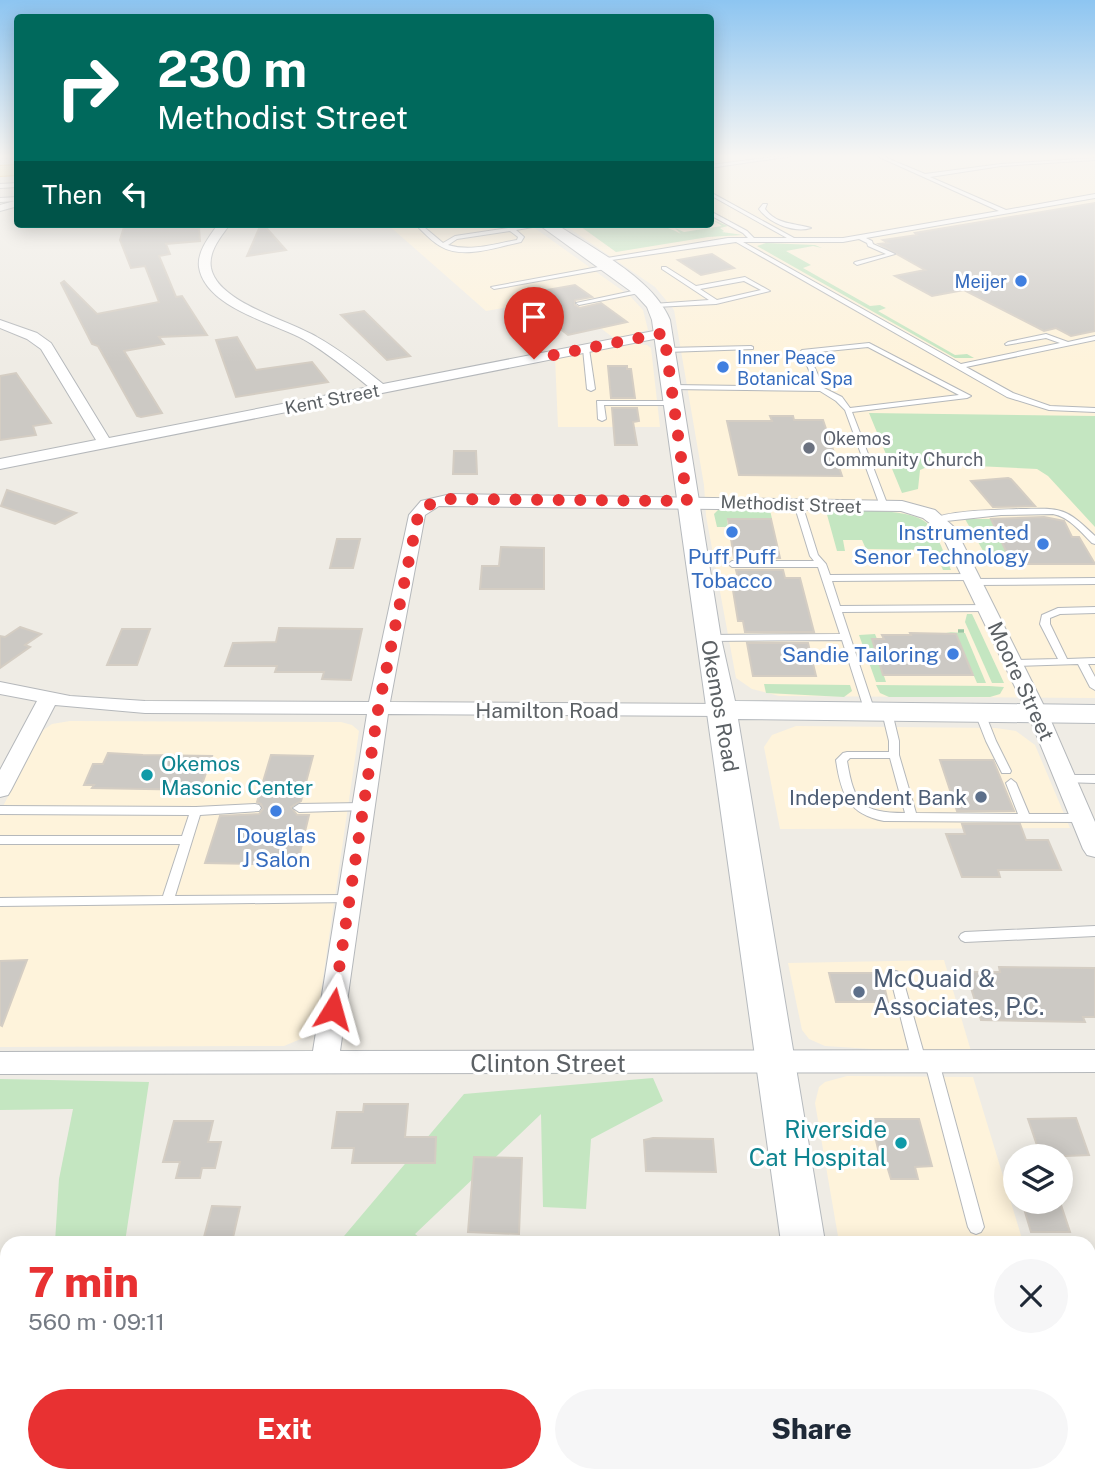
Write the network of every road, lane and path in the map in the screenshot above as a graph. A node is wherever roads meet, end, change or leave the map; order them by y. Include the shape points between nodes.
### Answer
1 (734, 225) edge
2 (768, 225) edge
3 (786, 225) edge
4 (929, 225) edge
5 (221, 228) edge
6 (422, 228) dead end
7 (507, 228) edge
8 (522, 228) edge
9 (552, 228) edge
10 (808, 228) dead end
11 (510, 230) junction
12 (860, 237) junction
13 (736, 239) junction
14 (752, 239) junction
15 (795, 240) junction
16 (870, 242) junction
17 (443, 246) junction
18 (885, 248) junction
19 (603, 263) junction
20 (857, 263) dead end
21 (664, 268) dead end
22 (494, 287) dead end
23 (694, 288) junction
24 (649, 298) junction
25 (716, 302) junction
26 (579, 303) dead end
27 (0, 324) edge
28 (1095, 338) edge
29 (666, 342) junction
30 (1008, 344) dead end
31 (1068, 344) junction
32 (751, 348) dead end
33 (586, 349) junction
34 (960, 367) junction
35 (380, 389) junction
36 (591, 389) dead end
37 (821, 389) junction
38 (673, 395) junction
39 (848, 410) junction
40 (1095, 410) edge
41 (602, 419) dead end
42 (105, 443) junction
43 (0, 464) edge
44 (687, 501) junction
45 (798, 504) junction
46 (884, 506) junction
47 (937, 519) junction
48 (1095, 541) edge
49 (732, 564) dead end
50 (822, 564) junction
51 (827, 578) junction
52 (973, 580) junction
53 (1095, 581) edge
54 (837, 608) junction
55 (987, 608) junction
56 (1095, 610) edge
57 (958, 631) dead end
58 (965, 631) dead end
59 (846, 637) junction
60 (708, 638) junction
61 (1095, 661) edge
62 (1064, 662) junction
63 (1082, 662) junction
64 (1014, 663) junction
65 (1095, 687) edge
66 (0, 688) edge
67 (48, 699) junction
68 (378, 710) junction
69 (722, 710) junction
70 (878, 712) junction
71 (980, 713) junction
72 (1038, 714) junction
73 (1095, 714) edge
74 (894, 755) junction
75 (1006, 771) dead end
76 (1066, 779) junction
77 (1095, 779) edge
78 (1012, 783) dead end
79 (0, 790) edge
80 (363, 807) junction
81 (255, 808) dead end
82 (299, 808) dead end
83 (0, 810) edge
84 (196, 810) junction
85 (911, 816) junction
86 (1025, 817) junction
87 (1082, 818) junction
88 (0, 840) edge
89 (187, 841) junction
90 (1095, 849) edge
91 (350, 899) junction
92 (167, 901) junction
93 (0, 902) edge
94 (1095, 931) edge
95 (965, 937) dead end
96 (897, 976) dead end
97 (1095, 1061) edge
98 (775, 1062) junction
99 (925, 1062) junction
100 (0, 1063) edge
101 (325, 1063) junction
102 (976, 1227) dead end
103 (802, 1236) edge

1 - 14 lane
2 - 15 lane
3 - 10 lane
4 - 12 lane
5 - 35 street via 205,260 215,288 237,304 321,344
6 - 17 lane
7 - 11 lane
8 - 11 lane
9 - 19 main road
11 - 17 lane via 455,238
11 - 17 lane via 522,238 513,244 467,250
12 - 15 lane
12 - 16 lane
13 - 14 lane
13 - 19 lane
13 - 34 lane
14 - 15 lane
16 - 18 lane
16 - 18 lane via 879,250
18 - 20 lane via 892,254 888,257
19 - 22 lane
19 - 24 main road
21 - 23 lane
23 - 25 lane
23 - 25 lane via 745,279 767,291
24 - 25 lane
24 - 26 lane
24 - 29 main road, Okemos Road
27 - 42 street via 46,346
28 - 31 lane
29 - 32 lane
29 - 33 street, Kent Street
29 - 38 main road, Okemos Road
30 - 31 lane via 1046,336
31 - 34 lane
33 - 35 street, Kent Street
33 - 36 lane
34 - 40 lane via 1023,401 1049,408
35 - 42 street, Kent Street
37 - 38 lane
37 - 39 lane
37 - 39 lane via 804,351 869,345 967,396
38 - 41 lane via 600,403
38 - 44 main road, Okemos Road
39 - 46 lane
42 - 43 street, Kent Street
44 - 45 street, Methodist Street
44 - 60 main road, Okemos Road
44 - 68 street, Methodist Street via 450,499 422,508
45 - 46 street, Methodist Street
45 - 50 lane via 814,556
46 - 47 street, Methodist Street via 911,508
47 - 48 lane via 1055,512 1069,517
47 - 52 street, Moore Street via 947,528
49 - 50 lane
50 - 51 lane
51 - 52 lane
51 - 54 lane
52 - 53 lane
52 - 55 street, Moore Street
54 - 55 lane
54 - 59 lane
55 - 64 street, Moore Street
56 - 62 lane via 1058,611 1045,617
57 - 58 path
59 - 60 lane
59 - 70 lane
60 - 69 main road, Okemos Road
61 - 63 lane
62 - 63 lane
62 - 64 lane
63 - 65 lane
64 - 72 street, Moore Street
66 - 67 street, Hamilton Road
67 - 68 street, Hamilton Road via 145,707
67 - 79 street
68 - 69 street, Hamilton Road
68 - 80 street
69 - 70 main road, Hamilton Road
69 - 98 main road, Okemos Road
70 - 71 main road, Hamilton Road
70 - 74 lane via 894,741
71 - 72 main road, Hamilton Road
71 - 75 lane
72 - 73 main road, Hamilton Road
72 - 76 street, Moore Street
74 - 85 lane
74 - 85 lane via 848,755 841,763 856,806 877,816
76 - 77 lane
76 - 87 street, Moore Street
78 - 86 lane
80 - 82 lane
80 - 91 street
81 - 84 lane
83 - 84 lane
84 - 89 lane
85 - 86 lane
86 - 87 lane
87 - 90 street, Moore Street
88 - 89 lane
89 - 92 lane
91 - 92 lane
91 - 101 street
92 - 93 lane
94 - 95 lane
96 - 99 lane
97 - 99 street, Clinton Street
98 - 99 street, Clinton Street
98 - 101 street, Clinton Street
98 - 103 main road, Okemos Road
99 - 102 lane
100 - 101 street, Clinton Street

